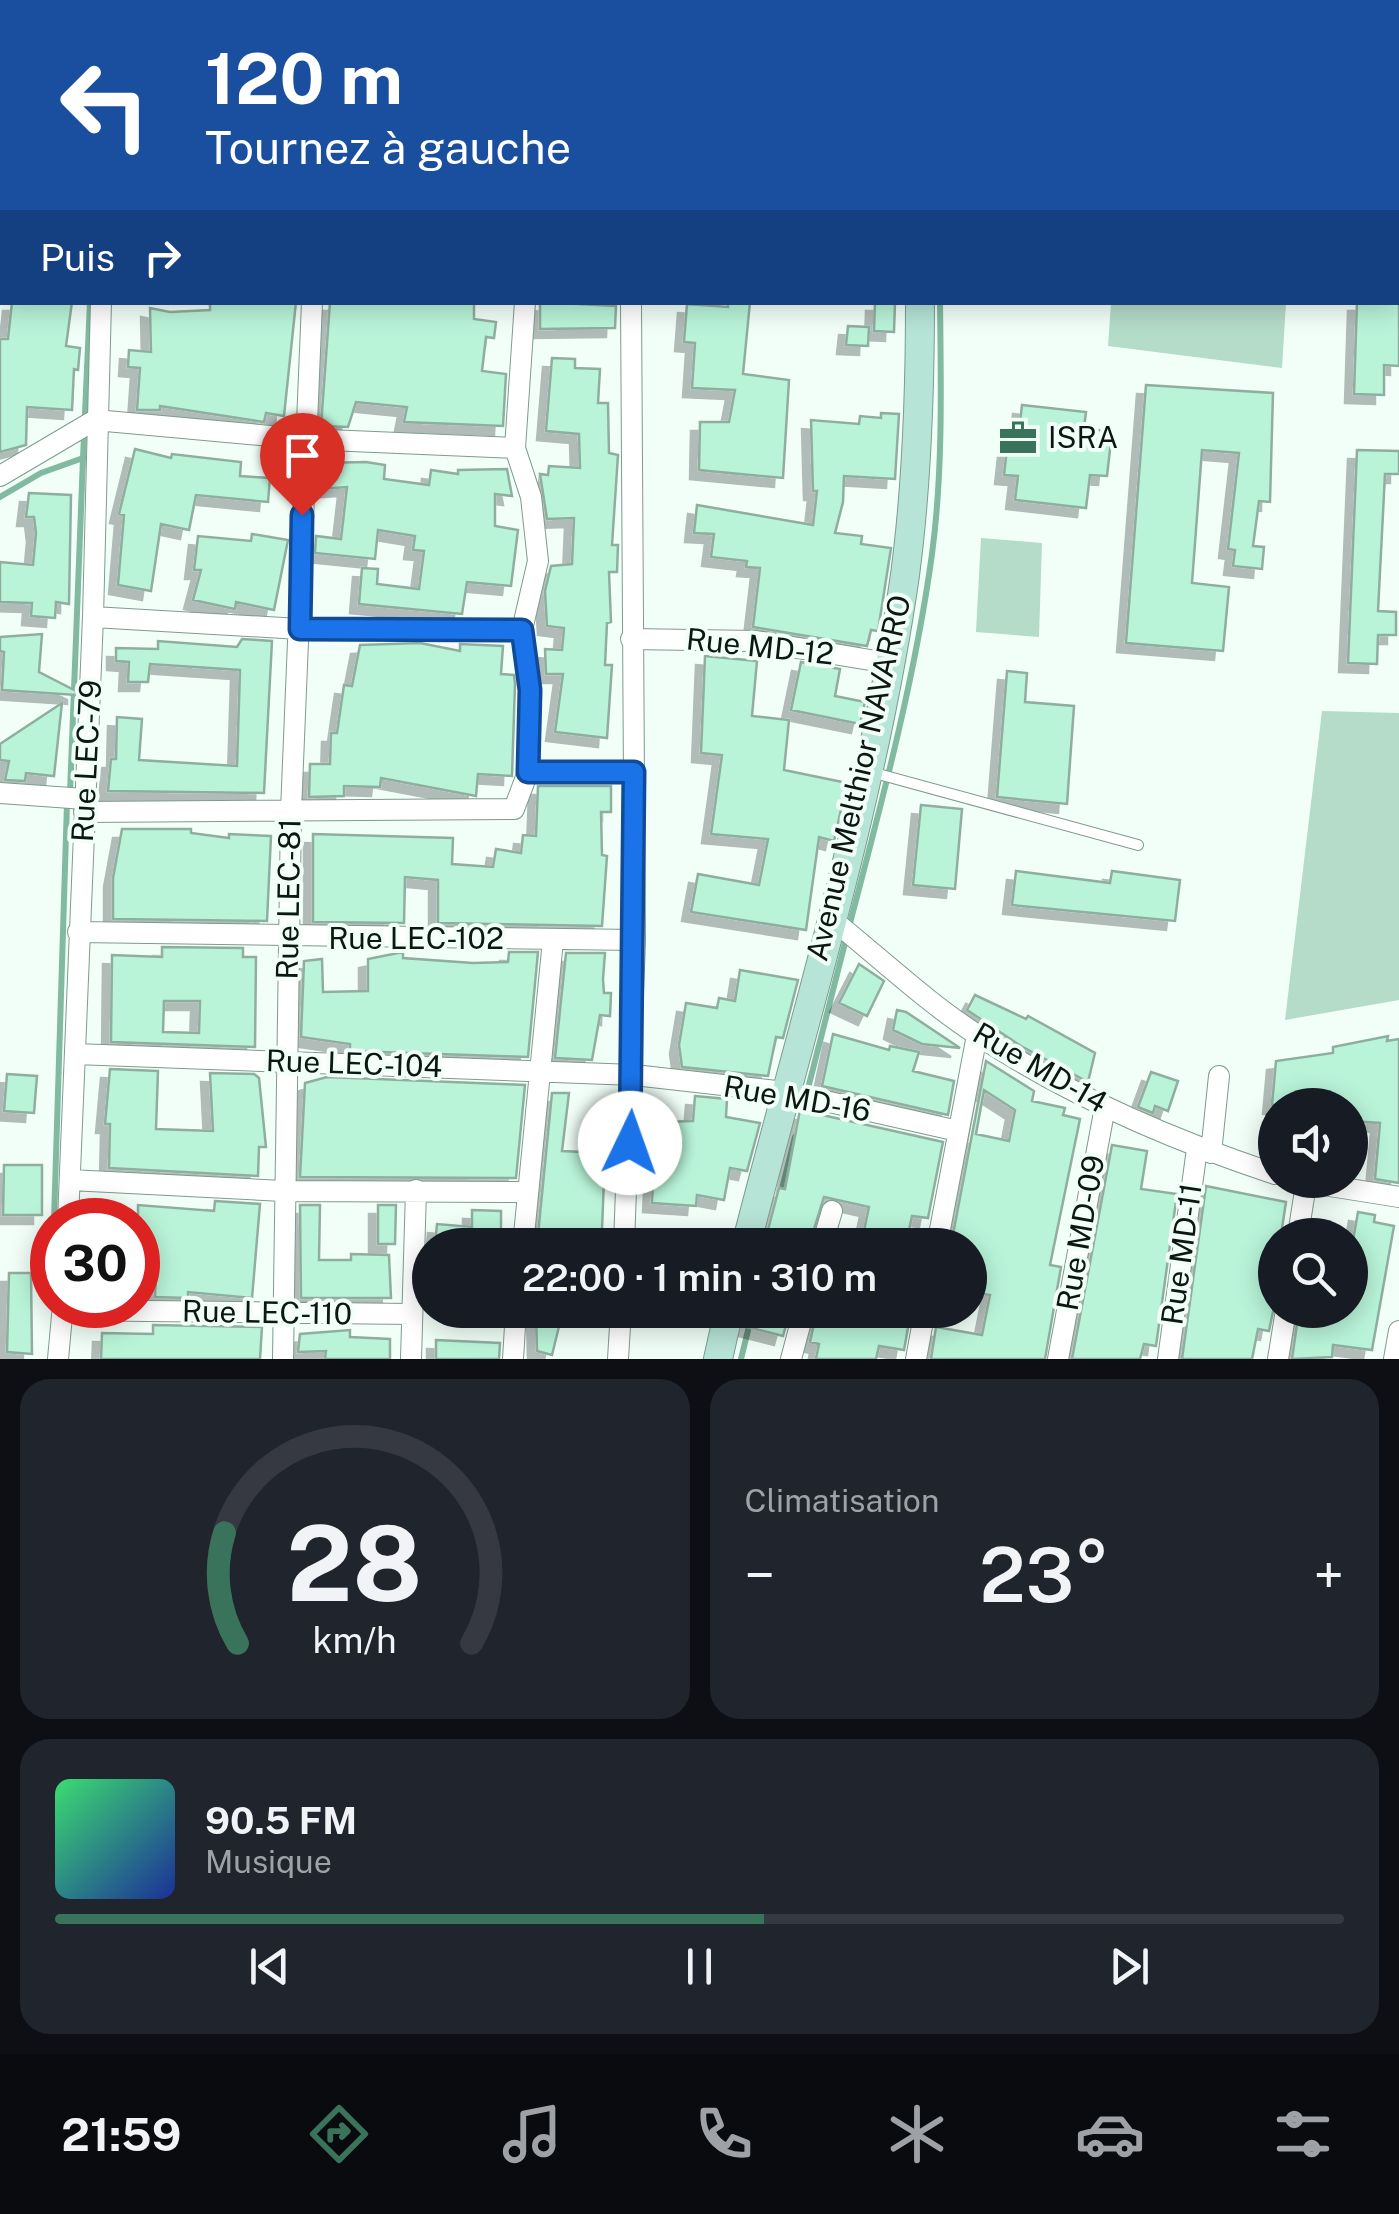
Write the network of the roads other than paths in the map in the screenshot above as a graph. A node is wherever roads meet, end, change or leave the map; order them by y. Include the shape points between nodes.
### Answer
1 (101, 305) edge
2 (312, 305) edge
3 (525, 305) edge
4 (631, 305) edge
5 (920, 305) edge
6 (95, 420) junction
7 (304, 439) junction
8 (515, 448) junction
9 (0, 476) edge
10 (94, 617) junction
11 (300, 629) junction
12 (522, 630) junction
13 (631, 639) junction
14 (888, 663) junction
15 (866, 770) junction
16 (528, 772) junction
17 (634, 772) junction
18 (0, 793) edge
19 (85, 806) junction
20 (291, 811) junction
21 (1138, 845) dead end
22 (829, 918) junction
23 (78, 932) junction
24 (288, 938) junction
25 (553, 940) junction
26 (635, 940) junction
27 (977, 1035) junction
28 (75, 1054) junction
29 (286, 1062) junction
30 (542, 1070) junction
31 (634, 1075) junction
32 (1219, 1076) dead end
33 (785, 1092) junction
34 (1104, 1107) junction
35 (958, 1131) junction
36 (1204, 1151) junction
37 (1258, 1168) edge
38 (70, 1180) junction
39 (416, 1190) junction
40 (283, 1191) junction
41 (528, 1192) junction
42 (1368, 1192) edge
43 (1399, 1197) edge
44 (69, 1198) edge
45 (832, 1211) dead end
46 (415, 1228) edge
47 (525, 1228) edge
48 (625, 1228) edge
49 (750, 1228) edge
50 (827, 1228) edge
51 (940, 1228) edge
52 (160, 1311) edge
53 (412, 1314) joint
54 (283, 1315) junction
55 (61, 1328) edge
56 (515, 1328) edge
57 (620, 1328) edge
58 (725, 1328) edge
59 (799, 1328) edge
60 (922, 1328) edge
61 (1283, 1328) edge
62 (1399, 1332) edge
63 (58, 1359) edge
64 (282, 1359) edge
65 (411, 1359) edge
66 (513, 1359) edge
67 (618, 1359) edge
68 (718, 1359) edge
69 (791, 1359) edge
70 (916, 1359) edge
71 (1058, 1359) edge
72 (1168, 1359) edge
73 (1278, 1359) edge
74 (1394, 1359) edge

1 - 6 street, Rue LEC-79
2 - 7 street, Rue LEC-81
3 - 8 street
4 - 13 street
5 - 14 street, Avenue Melthior NAVARRO via 910,533
6 - 7 street
6 - 9 street
6 - 10 street, Rue LEC-79
7 - 8 street
7 - 11 street, Rue LEC-81
8 - 12 street via 538,561
10 - 11 street
10 - 19 street, Rue LEC-79
11 - 12 street
11 - 20 street, Rue LEC-81
12 - 16 street via 530,690
13 - 14 street, Rue MD-12 via 756,641
13 - 17 street
14 - 15 street, Avenue Melthior NAVARRO
15 - 21 lane
15 - 22 street, Avenue Melthior NAVARRO
16 - 17 street
16 - 20 street via 511,811
17 - 26 street
18 - 19 street
19 - 20 street
19 - 23 street, Rue LEC-79
20 - 24 street, Rue LEC-81
22 - 27 street, Rue MD-14
22 - 33 street, Avenue Melthior NAVARRO
23 - 24 street, Rue LEC-102
23 - 28 street, Rue LEC-79
24 - 25 street, Rue LEC-102
24 - 29 street, Rue LEC-81
25 - 26 street, Rue LEC-102
25 - 30 street
26 - 31 street
27 - 34 street, Rue MD-14
27 - 35 street
28 - 29 street, Rue LEC-104
28 - 38 street, Rue LEC-79
29 - 30 street, Rue LEC-104
29 - 40 street, Rue LEC-81
30 - 31 street, Rue LEC-104
30 - 41 street
31 - 33 street, Rue MD-16
31 - 48 street
32 - 36 street, Rue MD-11
33 - 35 street, Rue MD-16
33 - 49 street, Avenue Melthior NAVARRO
34 - 36 street, Rue MD-14
34 - 71 street, Rue MD-09
35 - 51 street
36 - 37 street, Rue MD-14
36 - 72 street, Rue MD-11
38 - 40 street
38 - 44 street, Rue LEC-79
39 - 40 street
39 - 41 street
39 - 46 street
40 - 54 street, Rue LEC-81
41 - 47 street
42 - 43 street
45 - 50 street
52 - 54 street, Rue LEC-110
53 - 54 street, Rue LEC-110
53 - 65 street
54 - 64 street, Rue LEC-81
55 - 63 street
56 - 66 street
57 - 67 street
58 - 68 street
59 - 69 street
60 - 70 street
61 - 73 street
62 - 74 street

